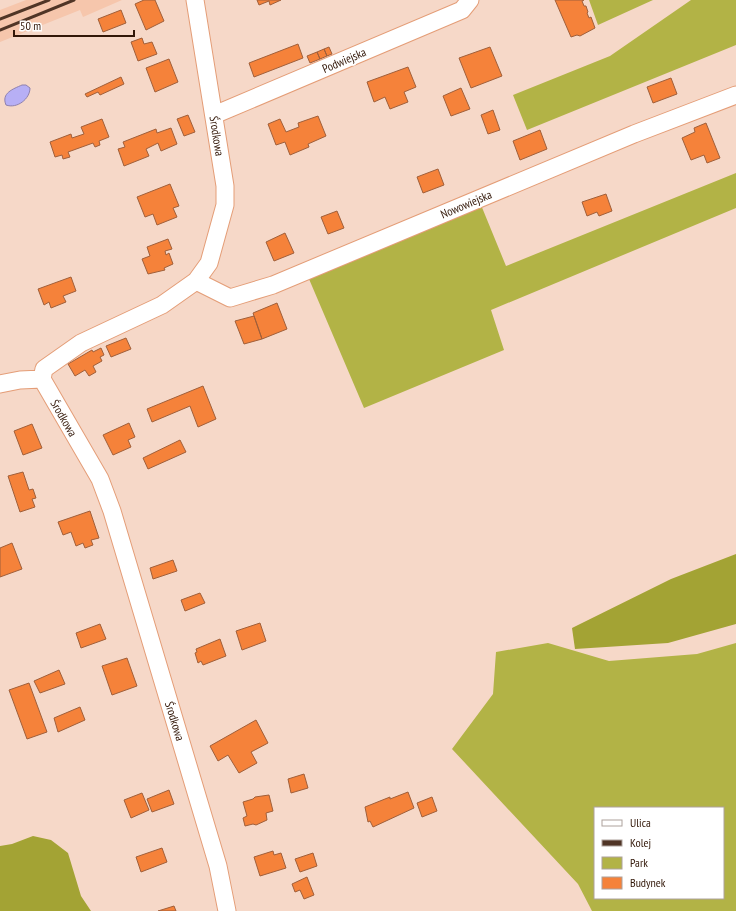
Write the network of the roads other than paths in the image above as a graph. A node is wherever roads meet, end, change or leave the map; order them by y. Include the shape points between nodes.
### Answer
1 (195, 0) edge
2 (470, 0) edge
3 (736, 95) edge
4 (214, 115) junction
5 (196, 281) junction
6 (42, 379) junction
7 (0, 384) edge
8 (227, 911) edge

1 - 4 street, Środkowa
2 - 4 street, Podwiejska via 462,10
3 - 5 street, Nowowiejska via 634,134 273,285 230,298
4 - 5 street, Środkowa via 225,186 225,205 209,263
5 - 6 street, Środkowa via 162,305 81,343 44,369
6 - 7 street
6 - 8 street, Środkowa via 100,479 112,511 218,866

